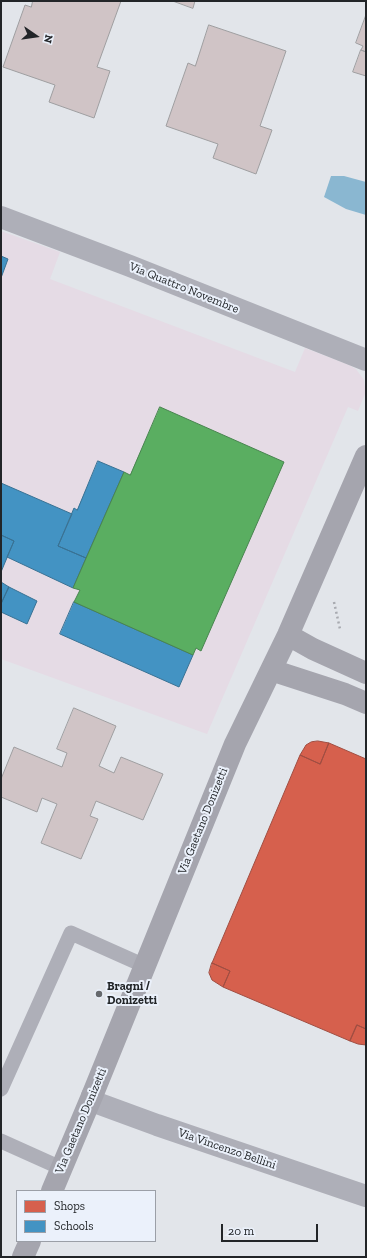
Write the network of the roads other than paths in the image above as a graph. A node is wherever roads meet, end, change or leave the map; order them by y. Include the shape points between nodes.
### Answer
1 (1, 217) edge
2 (366, 360) edge
3 (366, 456) edge
4 (288, 635) junction
5 (271, 670) junction
6 (366, 673) edge
7 (366, 703) edge
8 (145, 966) junction
9 (1, 1089) edge
10 (92, 1096) junction
11 (1, 1141) edge
12 (61, 1168) junction
13 (52, 1190) edge
14 (366, 1196) edge
15 (30, 1242) edge
16 (24, 1257) edge

1 - 2 street, Via Quattro Novembre
3 - 4 street, Via Gaetano Donizetti
4 - 5 street, Via Gaetano Donizetti
4 - 6 street via 313,650
5 - 7 street
5 - 8 street, Via Gaetano Donizetti via 235,744
8 - 9 lane via 70,934
8 - 10 street, Via Gaetano Donizetti
10 - 12 street, Via Gaetano Donizetti
10 - 14 street, Via Vincenzo Bellini via 97,1103 157,1126
11 - 12 lane
12 - 13 street, Via Gaetano Donizetti
15 - 16 street

